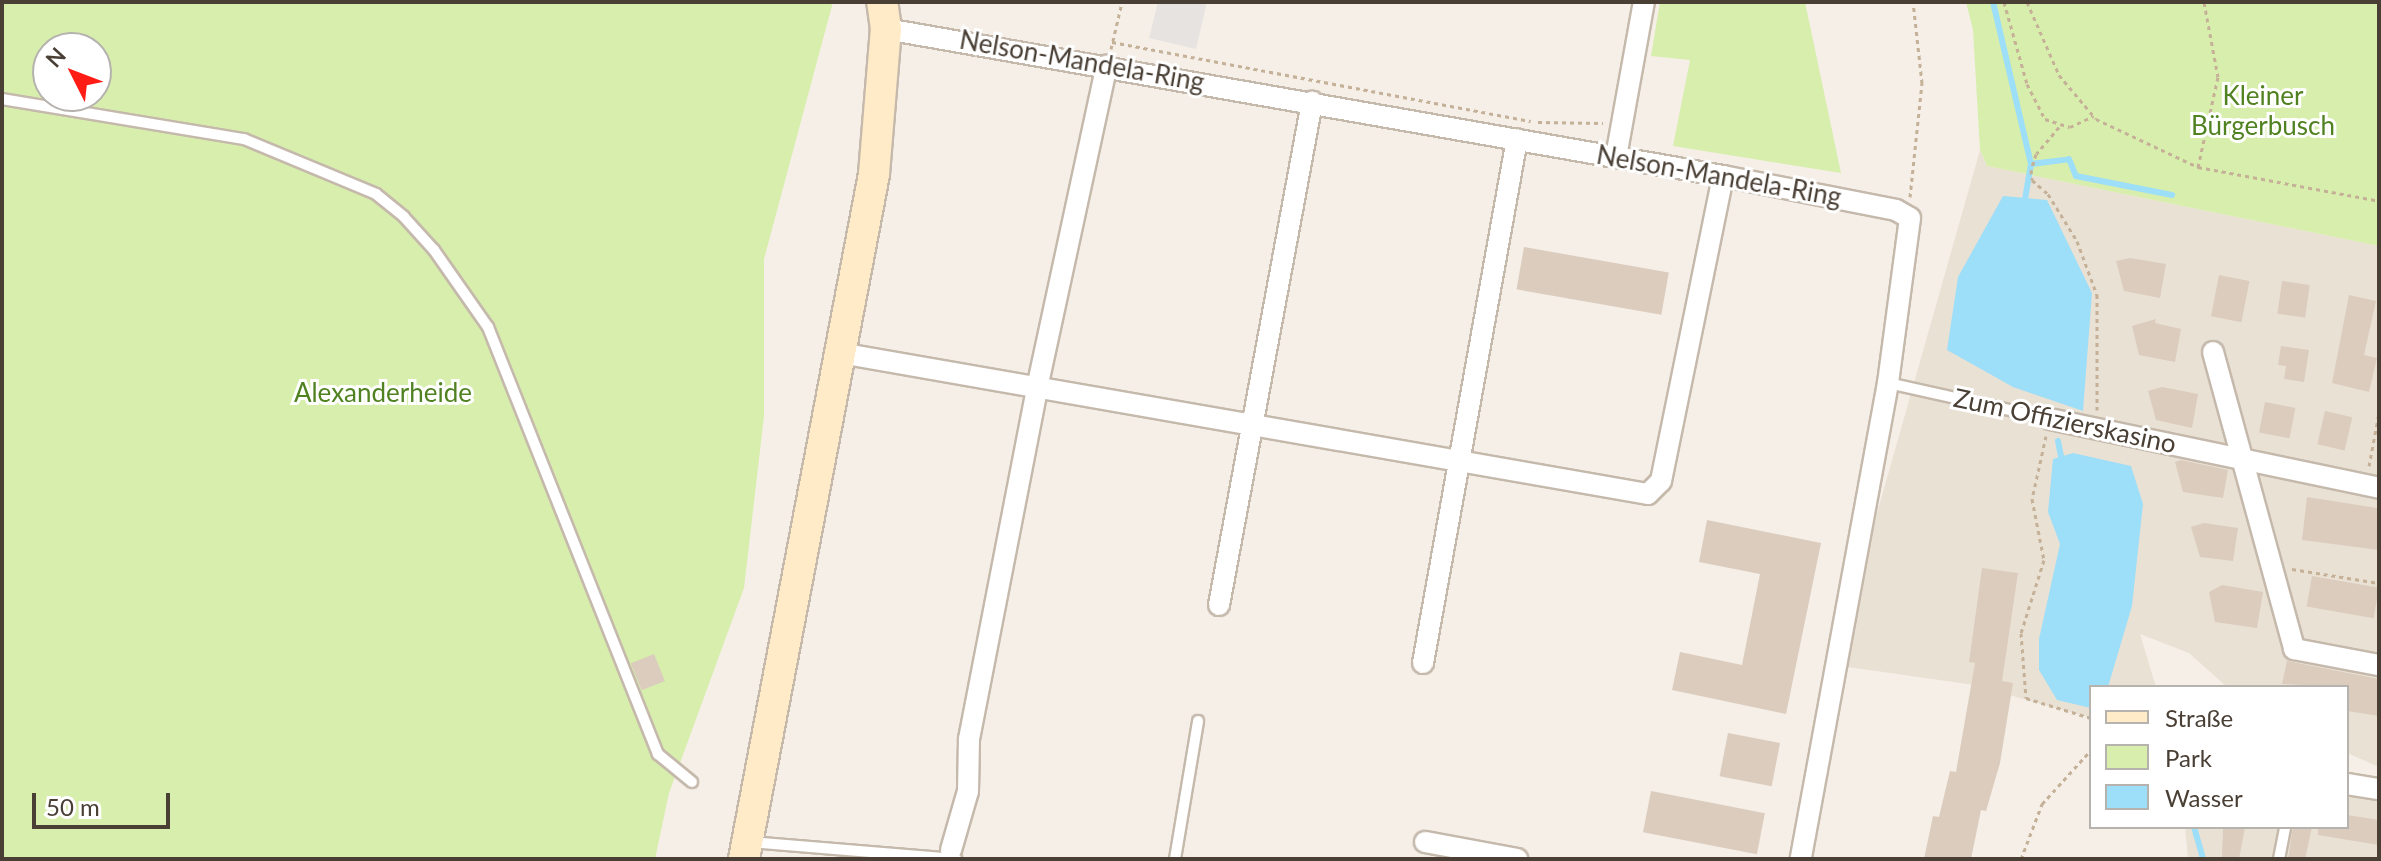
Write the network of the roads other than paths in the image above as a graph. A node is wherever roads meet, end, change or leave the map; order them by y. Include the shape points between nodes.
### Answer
1 (1644, 2) edge
2 (884, 15) edge
3 (1107, 65) junction
4 (2, 99) edge
5 (1312, 102) junction
6 (1517, 139) junction
7 (1616, 157) junction
8 (1723, 176) junction
9 (2213, 352) dead end
10 (840, 353) junction
11 (1888, 383) junction
12 (1037, 388) junction
13 (2050, 419) joint
14 (1249, 424) junction
15 (2241, 458) junction
16 (1459, 461) junction
17 (2372, 487) edge
18 (1219, 605) dead end
19 (1423, 663) dead end
20 (2379, 665) edge
21 (1198, 721) dead end
22 (692, 782) dead end
23 (2349, 784) edge
24 (2379, 789) edge
25 (2285, 829) edge
26 (1425, 842) dead end
27 (746, 850) edge
28 (954, 854) edge
29 (1175, 859) edge
30 (1517, 859) edge
31 (1801, 859) edge
32 (2279, 859) edge

1 - 7 street
2 - 3 street, Nelson-Mandela-Ring
2 - 10 street via 874,174
3 - 5 street, Nelson-Mandela-Ring
3 - 12 street
4 - 22 lane via 244,139 376,194 404,217 488,327 658,754
5 - 6 street, Nelson-Mandela-Ring
5 - 14 street
6 - 7 street, Nelson-Mandela-Ring
6 - 16 street
7 - 8 street, Nelson-Mandela-Ring
8 - 11 street, Nelson-Mandela-Ring via 1896,210 1910,218
8 - 16 street via 1661,481 1648,494
9 - 15 street
10 - 12 street
10 - 27 street
11 - 13 lane, Zum Offizierskasino
11 - 31 street
12 - 14 street
12 - 28 street via 969,739 968,791
13 - 15 street, Zum Offizierskasino
14 - 16 street
14 - 18 street
15 - 17 street, Zum Offizierskasino
15 - 20 street via 2294,649
16 - 19 street
21 - 29 lane
23 - 24 street
25 - 32 lane
26 - 30 street
27 - 28 lane

